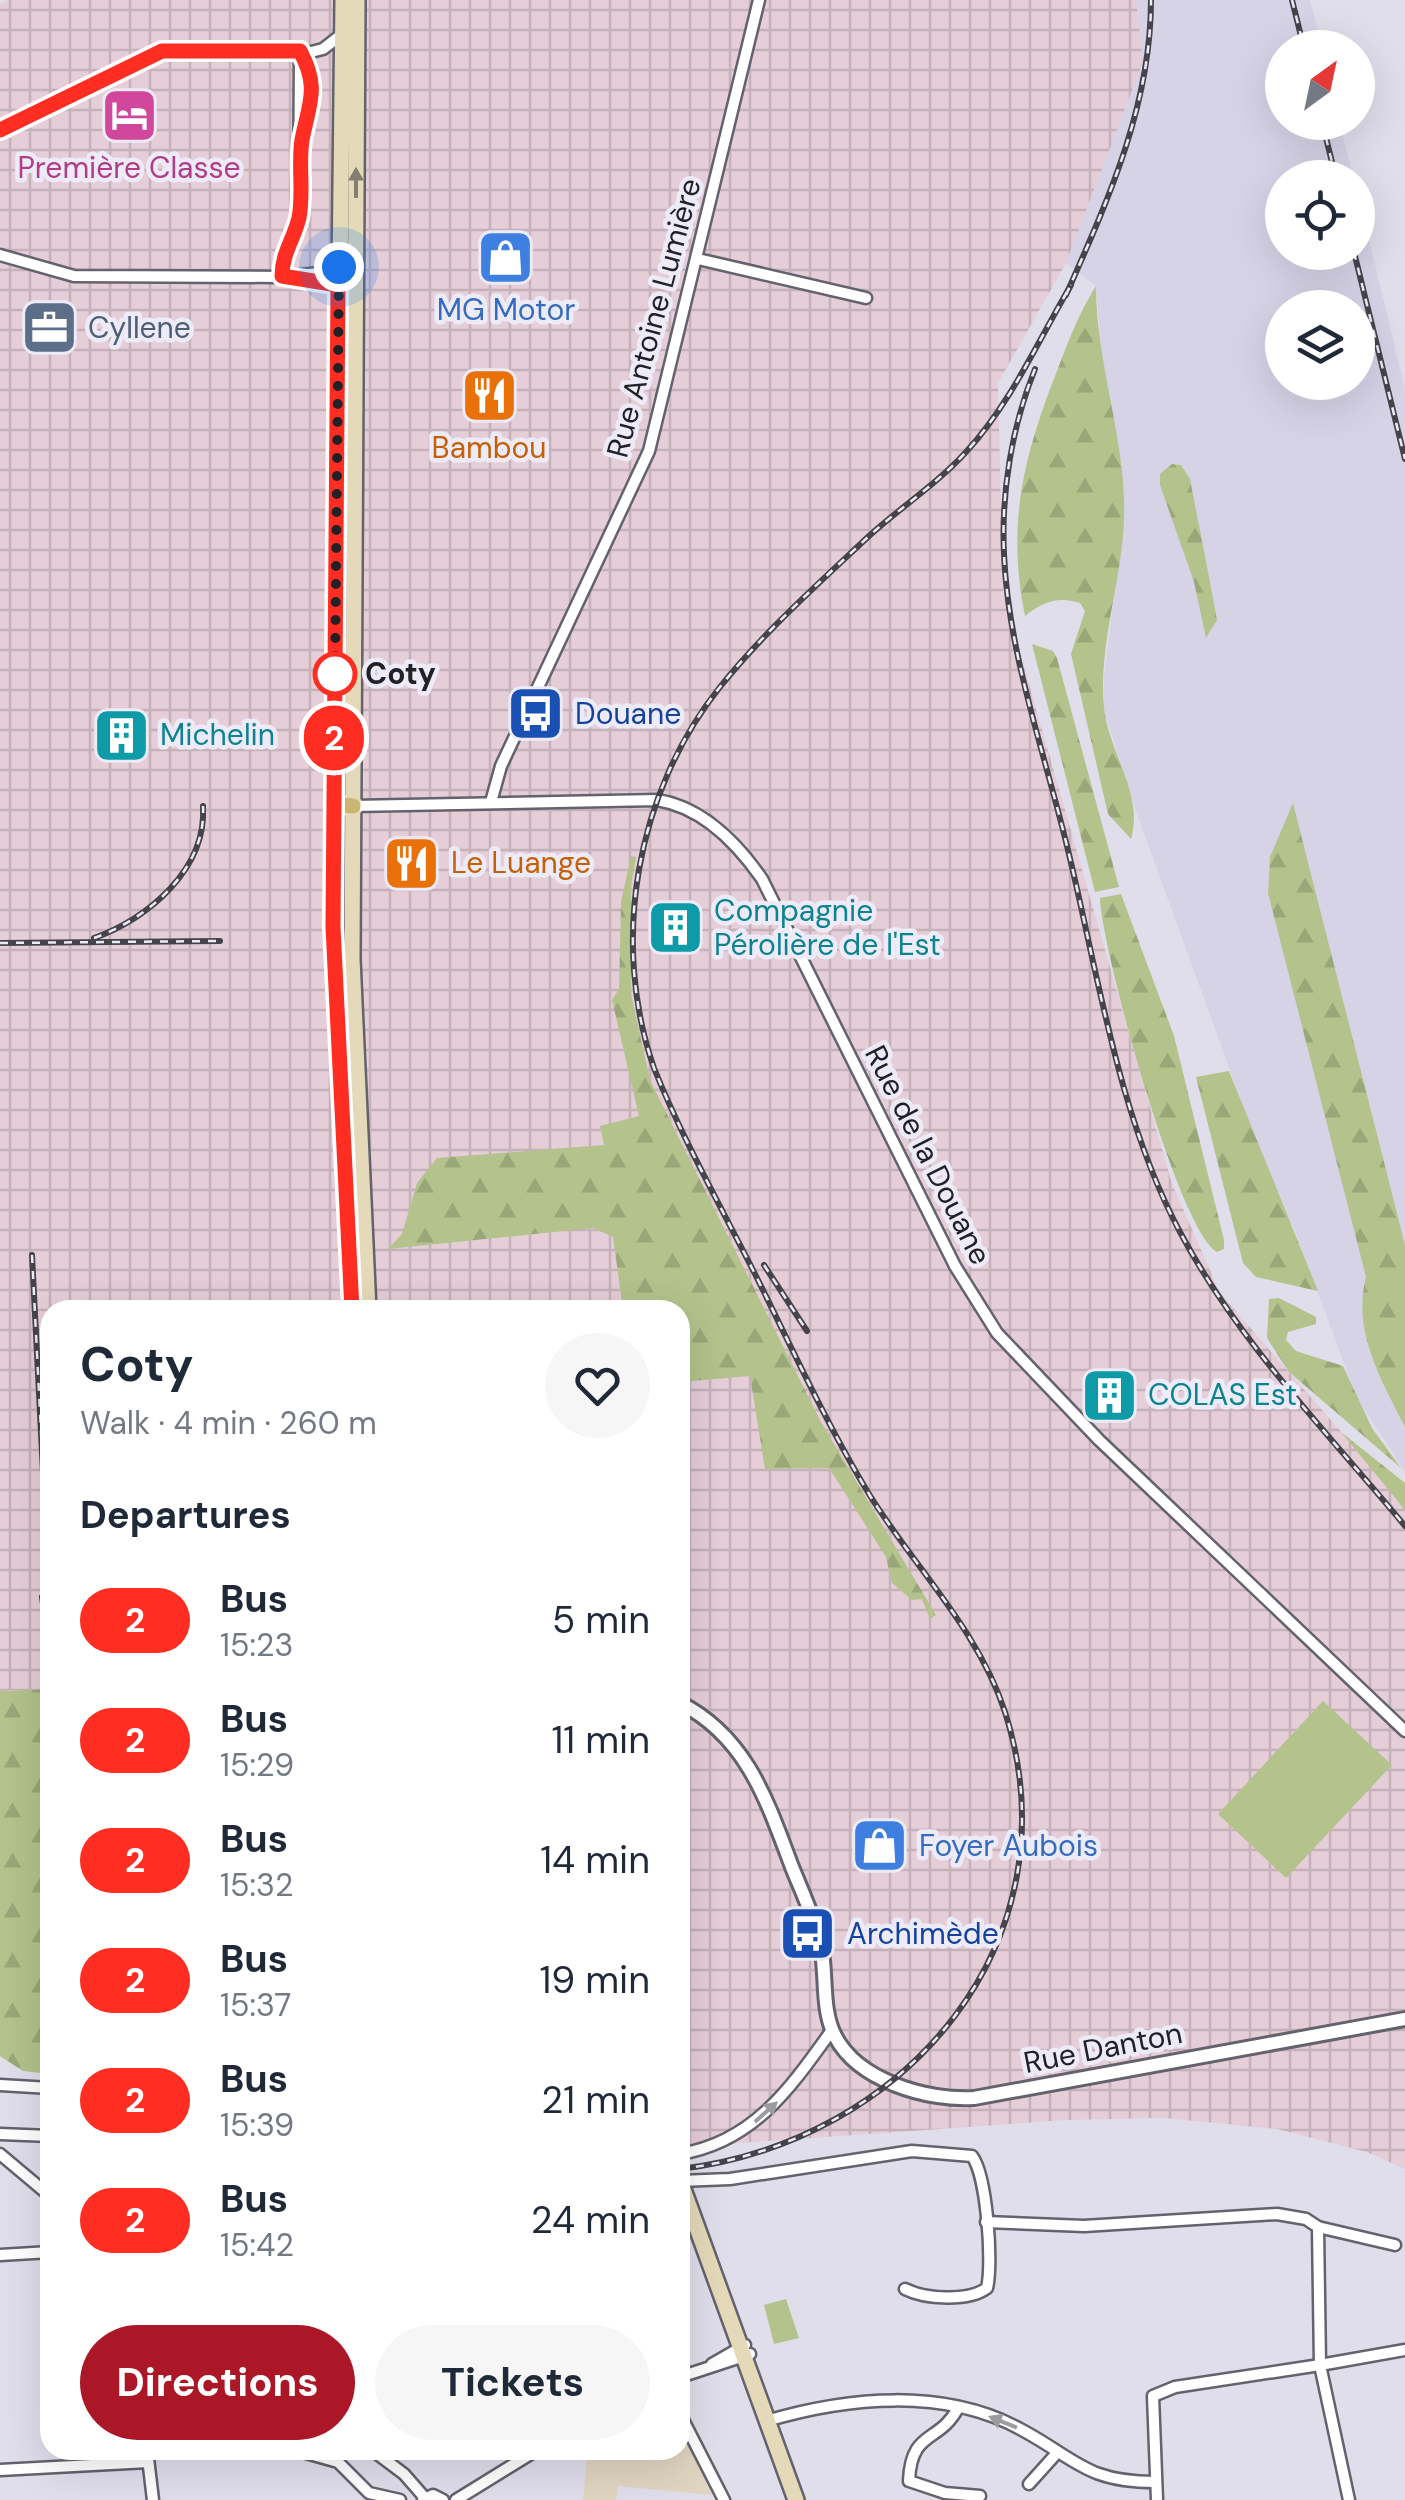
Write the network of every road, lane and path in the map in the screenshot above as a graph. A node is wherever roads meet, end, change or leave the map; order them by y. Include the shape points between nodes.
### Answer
1 (342, 0) edge
2 (357, 0) edge
3 (759, 0) edge
4 (340, 36) junction
5 (300, 51) junction
6 (0, 130) edge
7 (0, 254) edge
8 (698, 259) junction
9 (339, 267) junction
10 (282, 276) junction
11 (296, 276) junction
12 (338, 285) junction
13 (866, 298) dead end
14 (356, 323) junction
15 (492, 802) junction
16 (334, 804) junction
17 (353, 806) junction
18 (352, 1300) edge
19 (368, 1300) edge
20 (690, 1710) edge
21 (1405, 1731) edge
22 (1405, 2019) edge
23 (832, 2030) junction
24 (0, 2085) edge
25 (40, 2087) edge
26 (0, 2134) edge
27 (40, 2136) edge
28 (690, 2151) edge
29 (0, 2154) edge
30 (690, 2183) edge
31 (40, 2188) edge
32 (690, 2209) edge
33 (986, 2222) junction
34 (1318, 2227) junction
35 (1395, 2245) dead end
36 (40, 2252) edge
37 (0, 2254) edge
38 (905, 2288) dead end
39 (1405, 2350) edge
40 (744, 2351) junction
41 (1320, 2365) junction
42 (690, 2373) edge
43 (958, 2408) junction
44 (771, 2420) junction
45 (690, 2434) edge
46 (1056, 2454) junction
47 (106, 2460) edge
48 (148, 2460) edge
49 (331, 2460) edge
50 (385, 2460) edge
51 (520, 2460) edge
52 (0, 2470) edge
53 (1155, 2482) junction
54 (1029, 2484) dead end
55 (460, 2496) edge
56 (980, 2496) dead end
57 (366, 2497) edge
58 (442, 2498) edge
59 (424, 2499) edge
60 (153, 2500) edge
61 (400, 2500) edge
62 (724, 2500) edge
63 (796, 2500) edge
64 (807, 2500) edge
65 (1156, 2500) edge
66 (1348, 2500) edge

1 - 4 main road
14 -> 2 main road
3 - 8 street, Rue Antoine Lumière
4 - 5 street via 324,50
4 - 9 main road
5 - 6 street via 162,51
5 - 10 street via 299,219 284,249
7 - 10 street via 74,276
8 - 13 street
8 - 15 street, Rue Antoine Lumière via 649,451 501,766
9 - 11 street
9 - 12 main road
9 - 14 street via 348,271
10 - 11 street
11 - 12 street
12 - 16 main road
14 - 17 main road
15 - 17 street, Rue de la Douane
15 - 21 street, Rue de la Douane via 666,801 693,812 734,844 762,879 955,1266 995,1331 1099,1440
16 - 17 main road
16 - 18 main road via 333,927
17 - 19 main road via 352,959
20 - 23 street via 724,1732 764,1794 821,1945
22 - 23 street, Rue Danton via 956,2099 926,2095 877,2074
28 -> 23 street via 733,2139 764,2116
24 - 25 street
26 - 27 street
29 - 31 street
30 - 33 street via 954,2152 978,2164
32 - 40 main road
33 - 34 street via 1084,2226 1277,2214
33 - 38 street via 987,2288 920,2296
34 - 35 street
34 - 41 street
36 - 37 street
39 - 41 street
40 - 42 street
40 - 44 main road
41 - 53 street via 1161,2390 1150,2404
41 - 66 street
43 - 44 street via 858,2400
46 -> 43 street via 1000,2419
43 - 56 street via 910,2457 909,2482
44 - 63 main road
44 - 64 main road
45 - 62 street
46 - 53 street via 1109,2479
46 - 54 street
47 - 52 street
48 - 60 street
49 - 57 street
50 - 59 street
51 - 55 street
53 - 65 street
55 - 58 street
57 - 61 street
58 - 59 street

